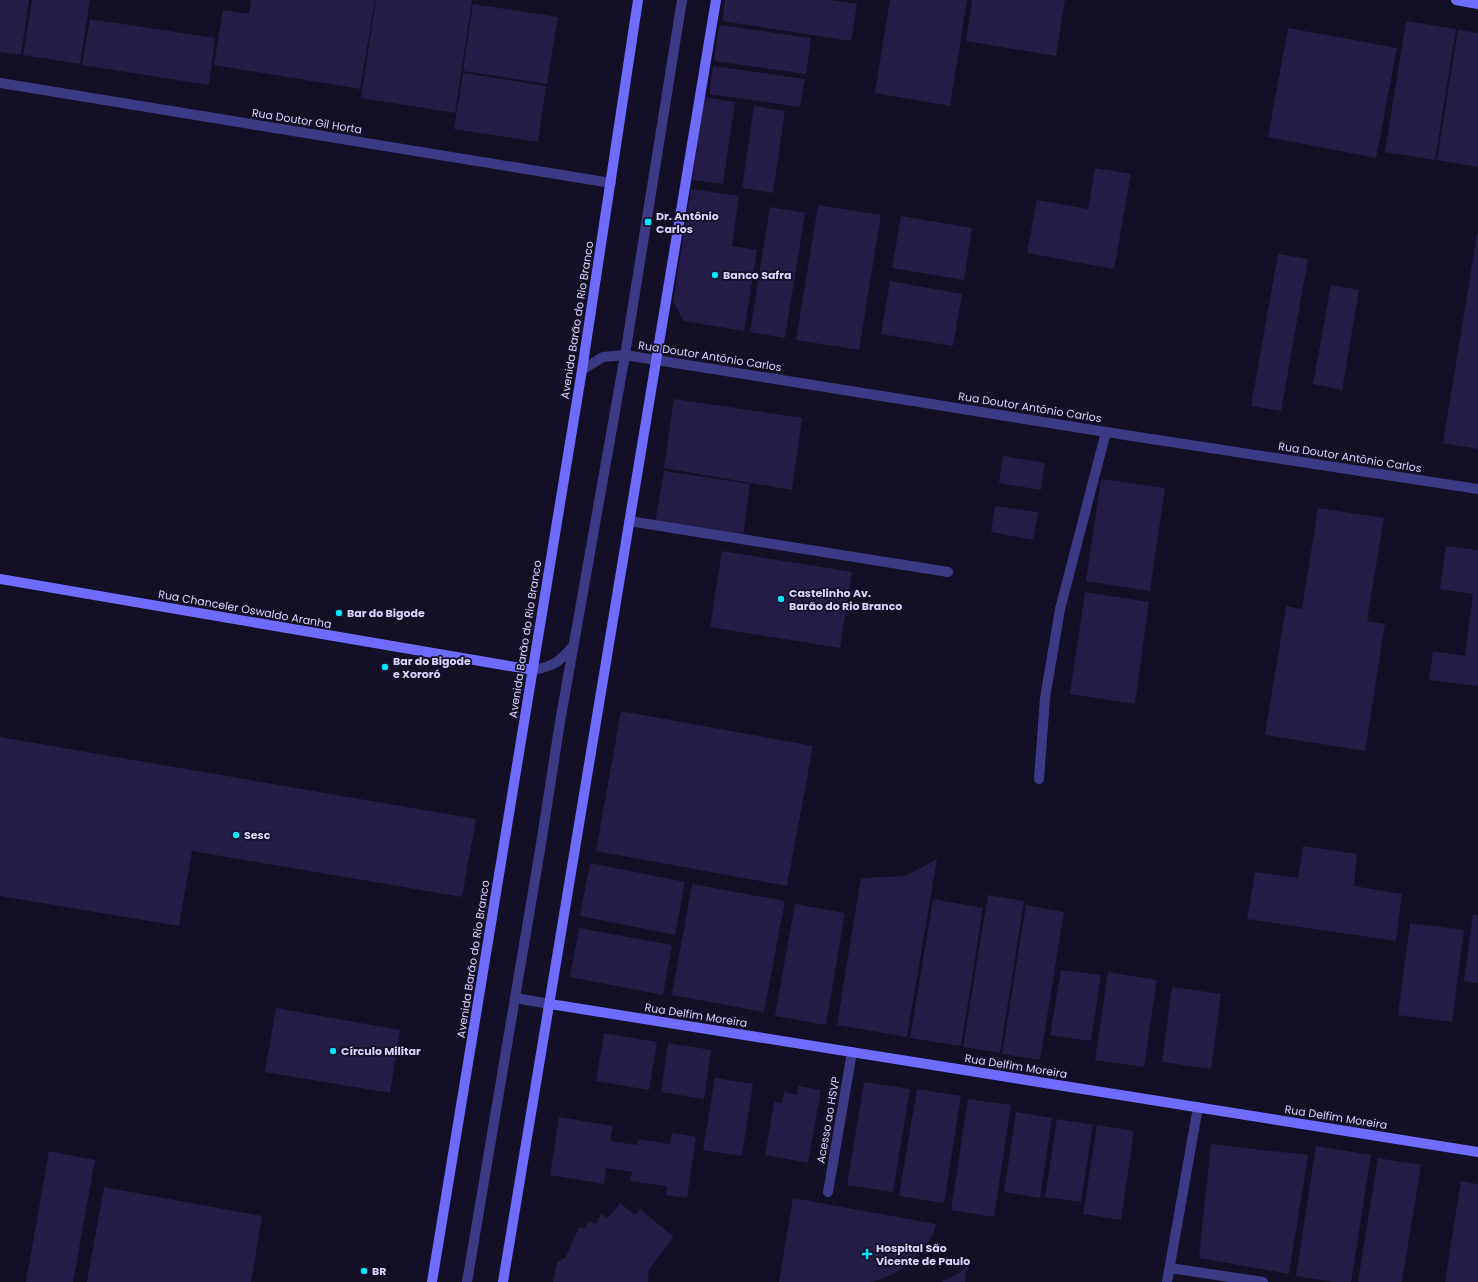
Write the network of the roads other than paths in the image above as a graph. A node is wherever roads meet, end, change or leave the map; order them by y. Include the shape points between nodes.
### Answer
1 (638, 0) edge
2 (682, 0) edge
3 (716, 0) edge
4 (1456, 0) edge
5 (1478, 4) edge
6 (0, 83) edge
7 (611, 183) junction
8 (626, 355) junction
9 (656, 360) junction
10 (582, 370) junction
11 (1106, 432) junction
12 (1478, 489) edge
13 (629, 521) junction
14 (948, 572) dead end
15 (0, 579) edge
16 (575, 644) junction
17 (533, 670) junction
18 (1039, 778) dead end
19 (515, 998) junction
20 (550, 1004) junction
21 (852, 1052) junction
22 (1198, 1107) junction
23 (1478, 1152) edge
24 (828, 1192) dead end
25 (1170, 1268) junction
26 (432, 1282) edge
27 (467, 1282) edge
28 (503, 1282) edge
29 (1167, 1282) edge
30 (1263, 1282) edge

1 - 7 main road, Avenida Barão do Rio Branco
2 - 8 street
3 - 9 main road
4 - 5 main road
6 - 7 street, Rua Doutor Gil Horta
7 - 10 main road, Avenida Barão do Rio Branco
8 - 9 street, Rua Doutor Antônio Carlos
8 - 10 street, Rua Doutor Antônio Carlos via 603,357
8 - 16 street
9 - 11 street, Rua Doutor Antônio Carlos
9 - 13 main road
10 - 17 main road, Avenida Barão do Rio Branco
11 - 12 street, Rua Doutor Antônio Carlos
11 - 18 street via 1060,609 1045,698
13 - 14 street
13 - 20 main road
15 - 17 main road, Rua Chanceler Oswaldo Aranha
16 - 17 street via 559,661 547,668
16 - 19 street
17 - 26 main road, Avenida Barão do Rio Branco
19 - 20 street
19 - 27 street
20 - 21 main road, Rua Delfim Moreira
20 - 28 main road
21 - 22 main road, Rua Delfim Moreira
21 - 24 street, Acesso ao HSVP
22 - 23 main road, Rua Delfim Moreira
22 - 25 street
25 - 29 street
25 - 30 street

